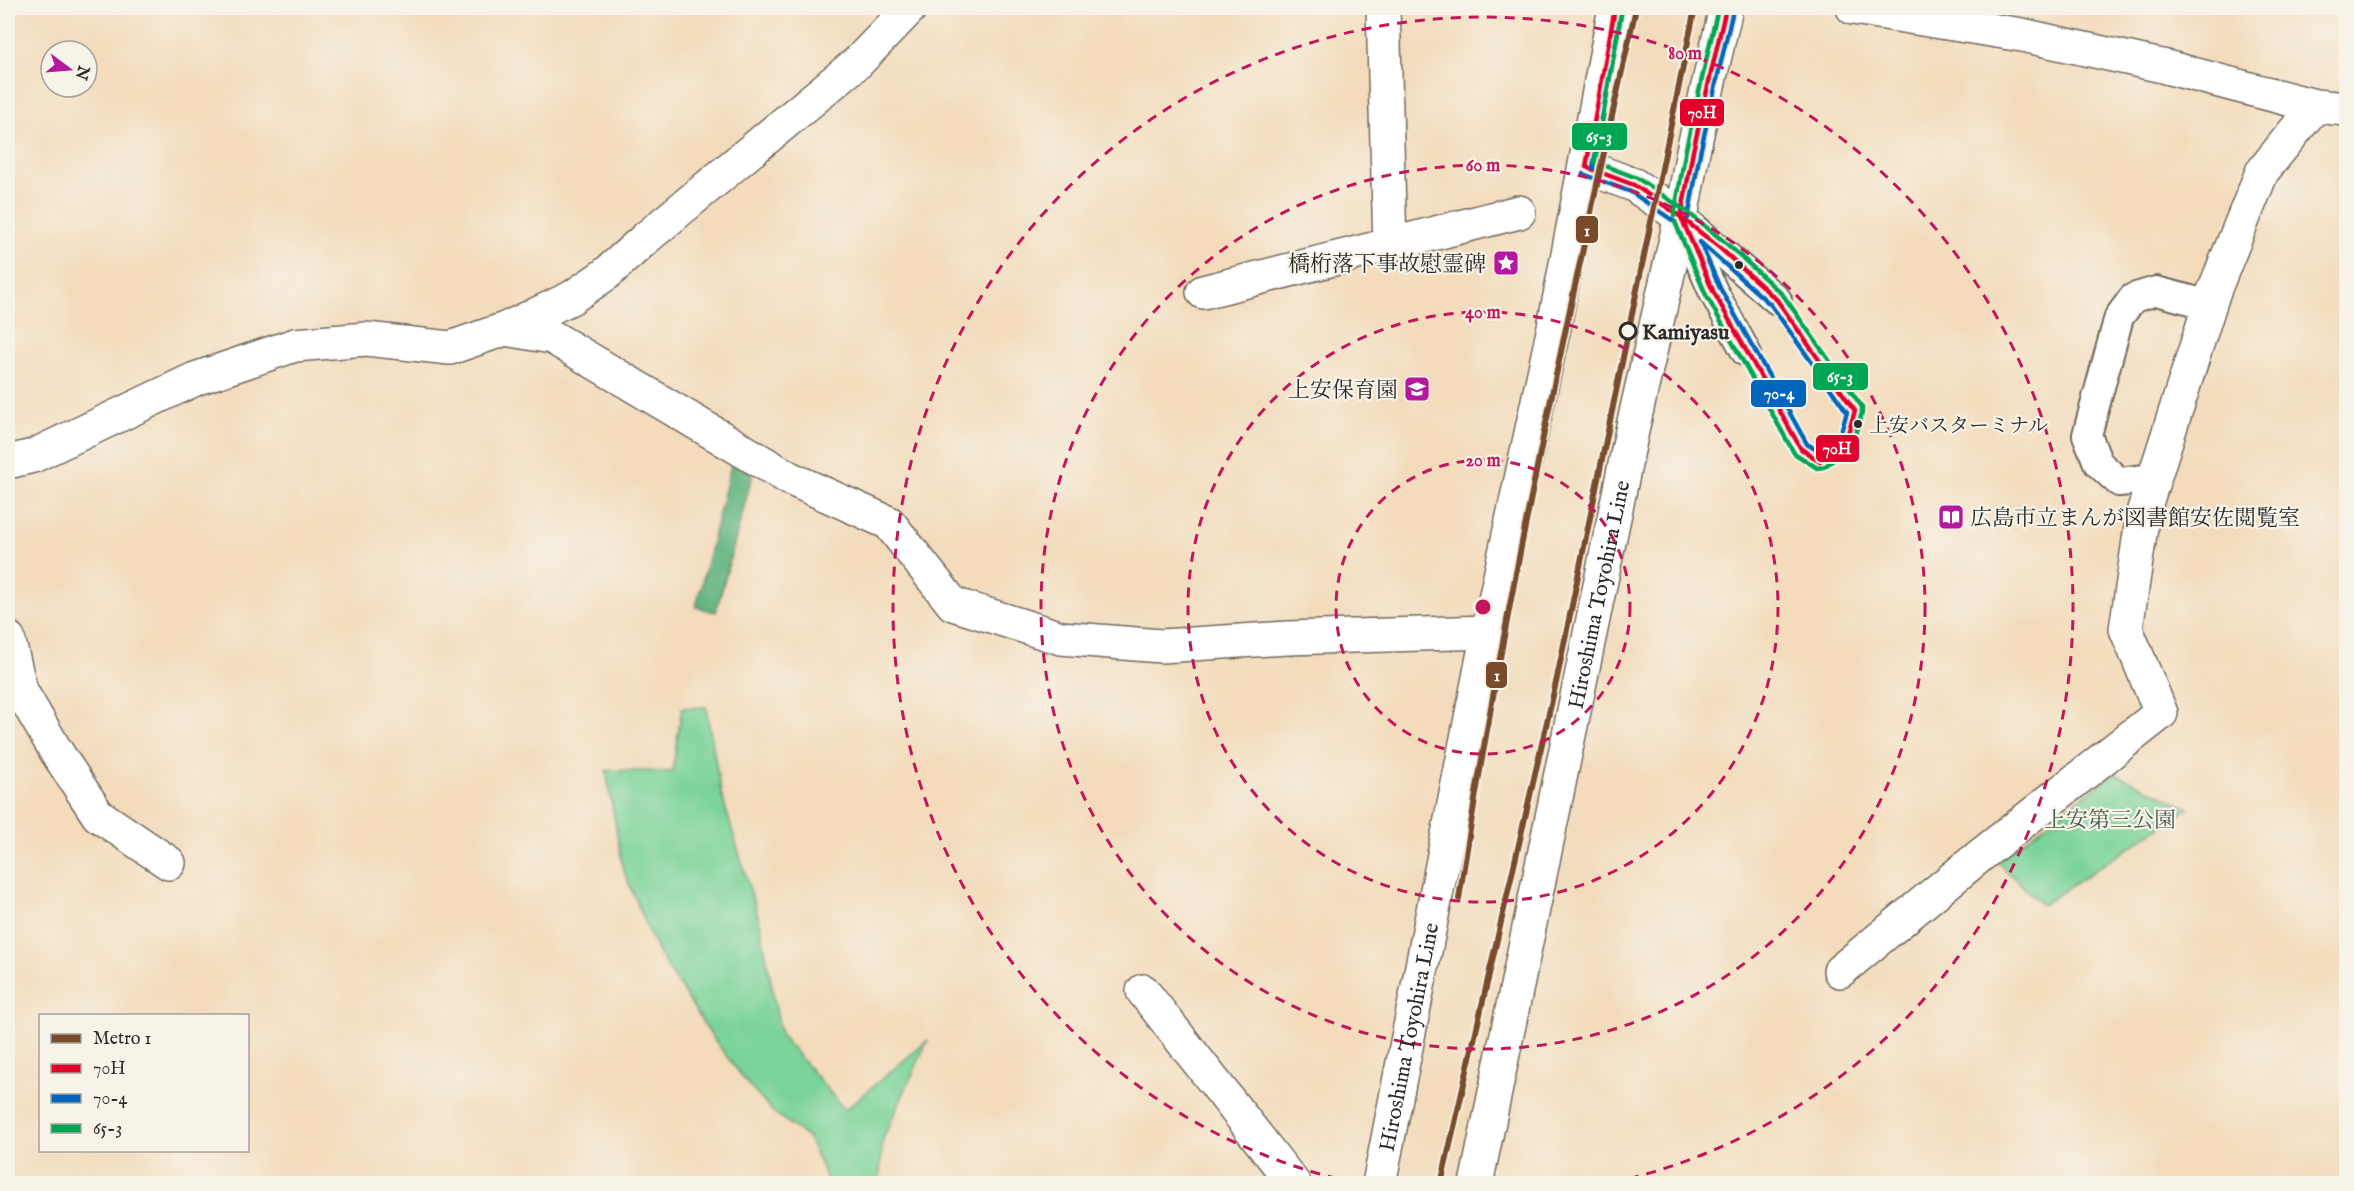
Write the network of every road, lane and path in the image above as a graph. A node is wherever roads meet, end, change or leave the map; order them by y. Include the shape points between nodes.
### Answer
1 (910, 8) edge
2 (1383, 8) edge
3 (1615, 8) edge
4 (1726, 8) edge
5 (1853, 8) edge
6 (2331, 107) edge
7 (1586, 167) junction
8 (1519, 212) dead end
9 (1682, 217) junction
10 (1390, 245) junction
11 (1203, 292) dead end
12 (1777, 300) dead end
13 (2210, 305) junction
14 (505, 329) junction
15 (1746, 352) dead end
16 (8, 462) edge
17 (2154, 478) junction
18 (1488, 632) junction
19 (8, 638) edge
20 (170, 863) dead end
21 (1839, 970) dead end
22 (1143, 991) dead end
23 (1294, 1184) edge
24 (1379, 1184) edge
25 (1476, 1184) edge

1 - 14 street via 858,62 606,274 571,298
2 - 10 street
3 - 7 street, Hiroshima Toyohira Line
4 - 9 street, Hiroshima Toyohira Line
5 - 6 street via 2022,35
6 - 13 street via 2262,172
7 - 9 street via 1635,185
7 - 18 street, Hiroshima Toyohira Line
8 - 10 street
9 - 12 lane
9 - 15 lane via 1713,291
9 - 25 street, Hiroshima Toyohira Line via 1633,426
10 - 11 street
13 - 17 street
13 - 17 lane via 2156,291 2133,298 2119,317 2087,435 2098,463 2119,482
14 - 16 street via 450,348 366,339 295,345 195,379 33,456
14 - 18 street via 552,337 789,478 889,523 953,604 1061,638 1161,646
17 - 21 street via 2144,513 2126,629 2161,713
18 - 24 street, Hiroshima Toyohira Line
19 - 20 street via 21,692 98,815
22 - 23 street

